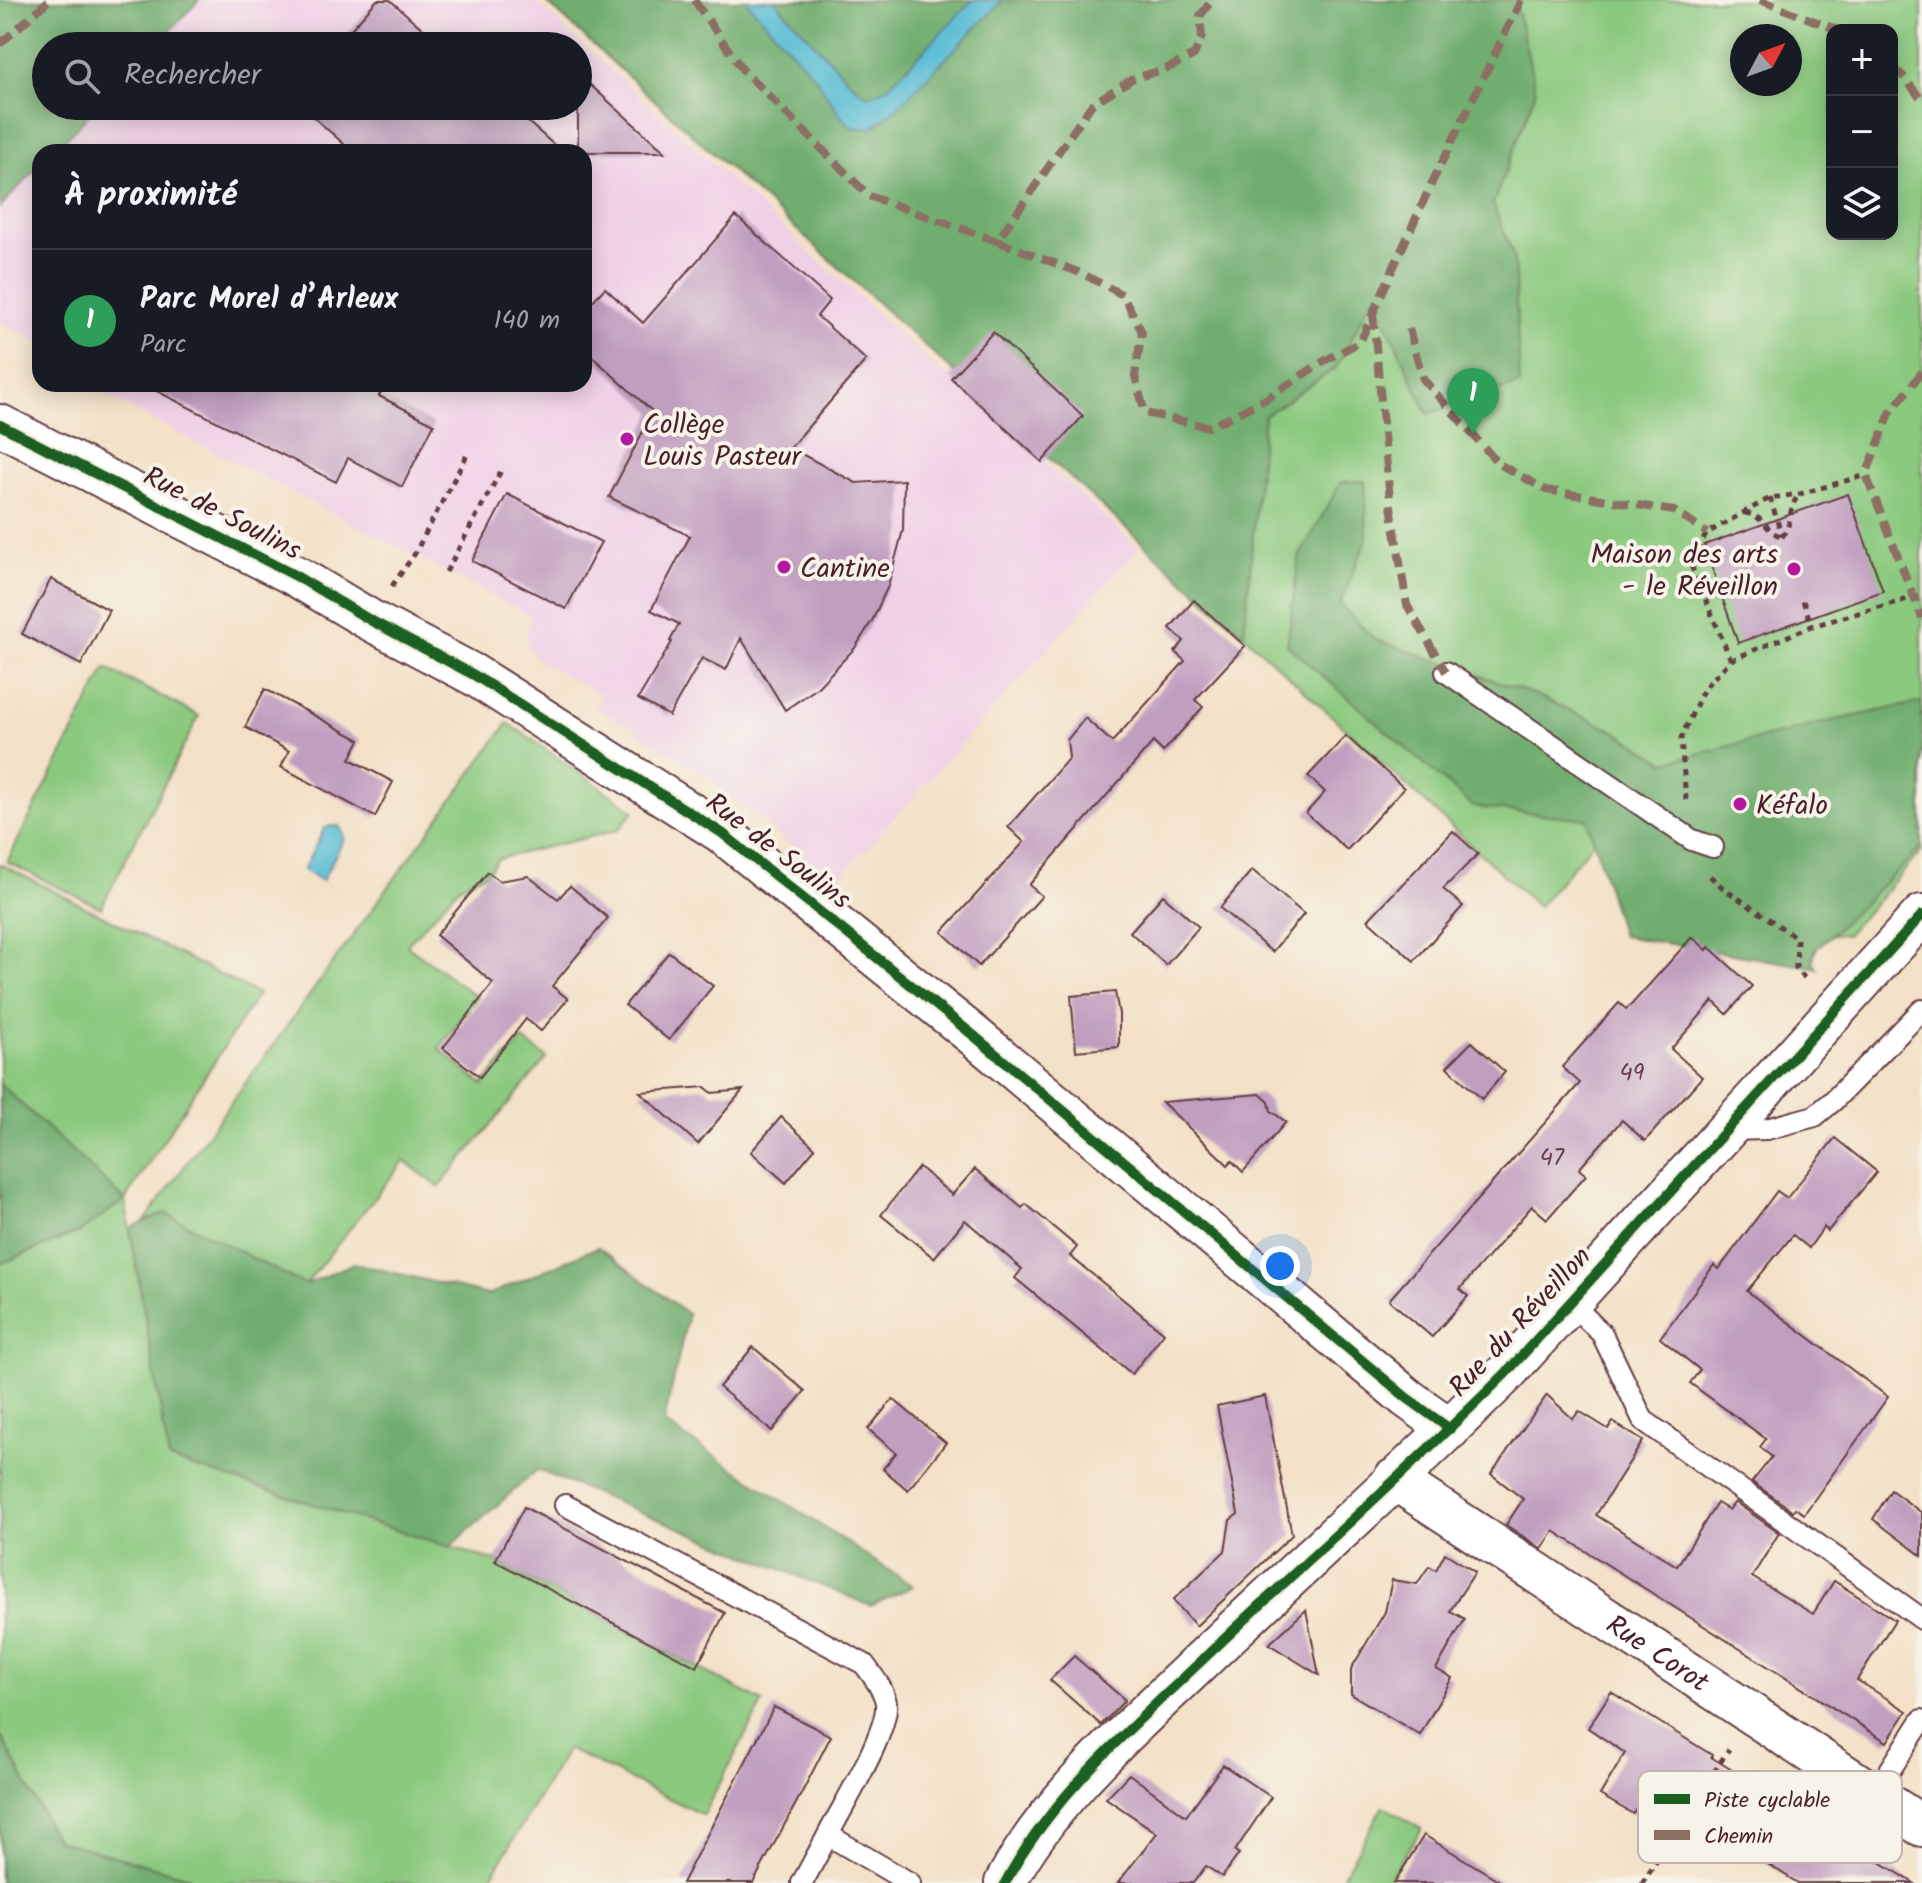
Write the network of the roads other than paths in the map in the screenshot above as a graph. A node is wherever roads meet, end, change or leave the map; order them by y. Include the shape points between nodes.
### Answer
1 (0, 425) edge
2 (1446, 672) dead end
3 (1713, 847) dead end
4 (1922, 915) edge
5 (1922, 1010) edge
6 (1729, 1130) junction
7 (1570, 1302) junction
8 (1450, 1429) junction
9 (1394, 1479) junction
10 (565, 1505) dead end
11 (1922, 1619) edge
12 (1922, 1720) edge
13 (1837, 1771) edge
14 (1889, 1771) edge
15 (1902, 1813) edge
16 (1922, 1826) edge
17 (828, 1835) junction
18 (802, 1883) edge
19 (910, 1883) edge
20 (1005, 1883) edge

1 - 8 street, Rue de Soulins via 296,576 474,675 722,833
2 - 3 lane via 1692,840
4 - 6 street, Rue du Réveillon
5 - 6 lane via 1815,1116 1767,1129
6 - 7 street, Rue du Réveillon
7 - 8 street, Rue du Réveillon
7 - 11 lane via 1602,1334 1643,1420
8 - 9 street, Rue du Réveillon
9 - 13 street, Rue Corot
9 - 20 street, Rue du Réveillon via 1093,1764 1024,1848
10 - 17 lane via 864,1664 886,1701 884,1724
12 - 14 lane
15 - 16 street, Rue Corot
17 - 18 lane
17 - 19 lane

